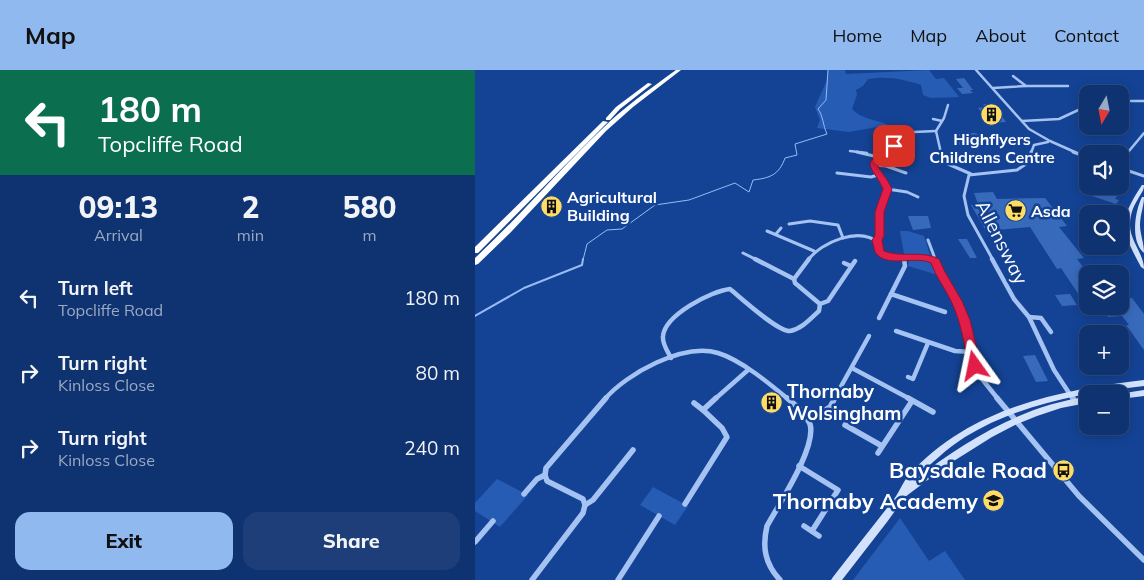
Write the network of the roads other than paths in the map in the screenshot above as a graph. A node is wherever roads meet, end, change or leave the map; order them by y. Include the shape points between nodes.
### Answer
1 (669, 70) edge
2 (673, 70) edge
3 (681, 70) edge
4 (976, 70) edge
5 (1013, 76) dead end
6 (1026, 86) junction
7 (1068, 86) dead end
8 (993, 88) junction
9 (1144, 101) edge
10 (1131, 102) dead end
11 (633, 106) joint
12 (940, 107) dead end
13 (1079, 110) edge
14 (608, 119) junction
15 (933, 119) dead end
16 (942, 121) junction
17 (1022, 121) junction
18 (936, 131) junction
19 (914, 132) dead end
20 (1144, 133) edge
21 (1049, 142) junction
22 (899, 150) dead end
23 (850, 151) dead end
24 (1129, 151) edge
25 (1079, 153) edge
26 (878, 158) junction
27 (874, 164) junction
28 (1129, 171) edge
29 (837, 173) dead end
30 (906, 173) dead end
31 (971, 174) junction
32 (878, 175) junction
33 (1144, 176) edge
34 (1144, 186) edge
35 (887, 189) junction
36 (1142, 192) edge
37 (918, 197) dead end
38 (1144, 198) edge
39 (1141, 210) edge
40 (838, 220) dead end
41 (789, 224) dead end
42 (838, 225) junction
43 (781, 228) dead end
44 (767, 231) dead end
45 (776, 234) junction
46 (843, 238) junction
47 (877, 240) junction
48 (928, 240) dead end
49 (475, 251) edge
50 (814, 251) junction
51 (1144, 251) edge
52 (743, 253) dead end
53 (904, 258) junction
54 (932, 258) junction
55 (855, 261) dead end
56 (475, 262) edge
57 (844, 263) dead end
58 (851, 266) junction
59 (1144, 267) edge
60 (794, 279) junction
61 (891, 294) junction
62 (820, 304) junction
63 (945, 312) dead end
64 (1029, 317) junction
65 (879, 318) dead end
66 (896, 332) dead end
67 (1051, 332) dead end
68 (869, 336) dead end
69 (928, 343) junction
70 (971, 352) junction
71 (671, 358) junction
72 (852, 368) junction
73 (748, 370) junction
74 (908, 377) dead end
75 (1144, 383) edge
76 (1070, 393) junction
77 (1144, 393) edge
78 (1129, 395) edge
79 (911, 400) junction
80 (1079, 401) edge
81 (1075, 402) junction
82 (694, 403) dead end
83 (703, 410) junction
84 (933, 412) dead end
85 (1008, 412) junction
86 (808, 420) junction
87 (1014, 420) junction
88 (845, 425) dead end
89 (882, 446) junction
90 (633, 450) dead end
91 (878, 453) dead end
92 (799, 466) junction
93 (545, 475) junction
94 (523, 494) dead end
95 (901, 496) junction
96 (685, 504) dead end
97 (585, 505) junction
98 (659, 516) dead end
99 (493, 521) dead end
100 (804, 526) dead end
101 (812, 531) junction
102 (819, 536) dead end
103 (475, 542) edge
104 (1144, 560) edge
105 (532, 580) edge
106 (618, 580) edge
107 (780, 580) edge
108 (836, 580) edge

1 - 14 highway
2 - 14 highway
3 - 11 highway
4 - 8 street
5 - 6 street
6 - 7 street
6 - 8 street
8 - 17 street
9 - 10 street
11 - 56 highway via 605,129
12 - 16 street via 947,107
13 - 17 street via 1059,119
14 - 49 highway
15 - 16 street
16 - 18 street
17 - 21 street
18 - 19 street
18 - 31 street via 947,163
20 - 24 street
21 - 25 street
21 - 31 street, Allensway via 1034,145 1027,165 1021,168
22 - 26 street via 894,148
23 - 26 street
26 - 27 street
27 - 30 street
27 - 32 street
28 - 33 street
29 - 32 street
31 - 64 street, Allensway via 964,191 965,208 1011,294
32 - 35 street
34 - 36 street
35 - 37 street via 915,193
35 - 47 street via 879,212
36 - 59 street via 1128,213 1127,230
38 - 39 street
39 - 51 street via 1137,228
40 - 42 street
41 - 42 street via 810,221
42 - 46 street
43 - 45 street
44 - 45 street
45 - 50 street
46 - 47 street
46 - 50 street via 830,241
47 - 53 street via 882,255
48 - 54 street
50 - 60 street
52 - 60 street
53 - 54 street
53 - 61 street via 905,266
54 - 70 street via 957,301
55 - 58 street
57 - 58 street
58 - 62 street via 828,301
60 - 62 street via 795,284
61 - 63 street
61 - 65 street
62 - 71 street via 819,311 796,330 785,332 730,289 717,290 666,327 664,343
64 - 67 street via 1041,318
64 - 76 street, Allensway via 1054,370
66 - 69 street
68 - 72 street
69 - 70 street
69 - 74 street via 913,379
70 - 85 street via 982,379
71 - 73 street via 713,351 735,360
71 - 93 street via 625,380 612,392 546,468
72 - 79 street
72 - 86 street via 830,407
73 - 83 street
73 - 86 street via 802,411
75 - 76 street
76 - 81 street, Allensway
76 - 85 street
77 - 78 street
79 - 84 street
79 - 89 street
80 - 81 street
81 - 87 street
82 - 83 street
83 - 96 street via 723,428 727,437
85 - 87 street
85 - 95 street via 953,440 912,477
86 - 92 street via 811,440
87 - 95 street via 965,449
87 - 104 street via 1080,498
88 - 89 street
89 - 91 street
90 - 97 street via 593,500
92 - 101 street via 838,490
92 - 107 street via 767,526 763,540 765,556
93 - 94 street
93 - 97 street via 547,481 583,499
95 - 108 street
97 - 105 street via 583,513
98 - 106 street
99 - 103 street
100 - 101 street
101 - 102 street

